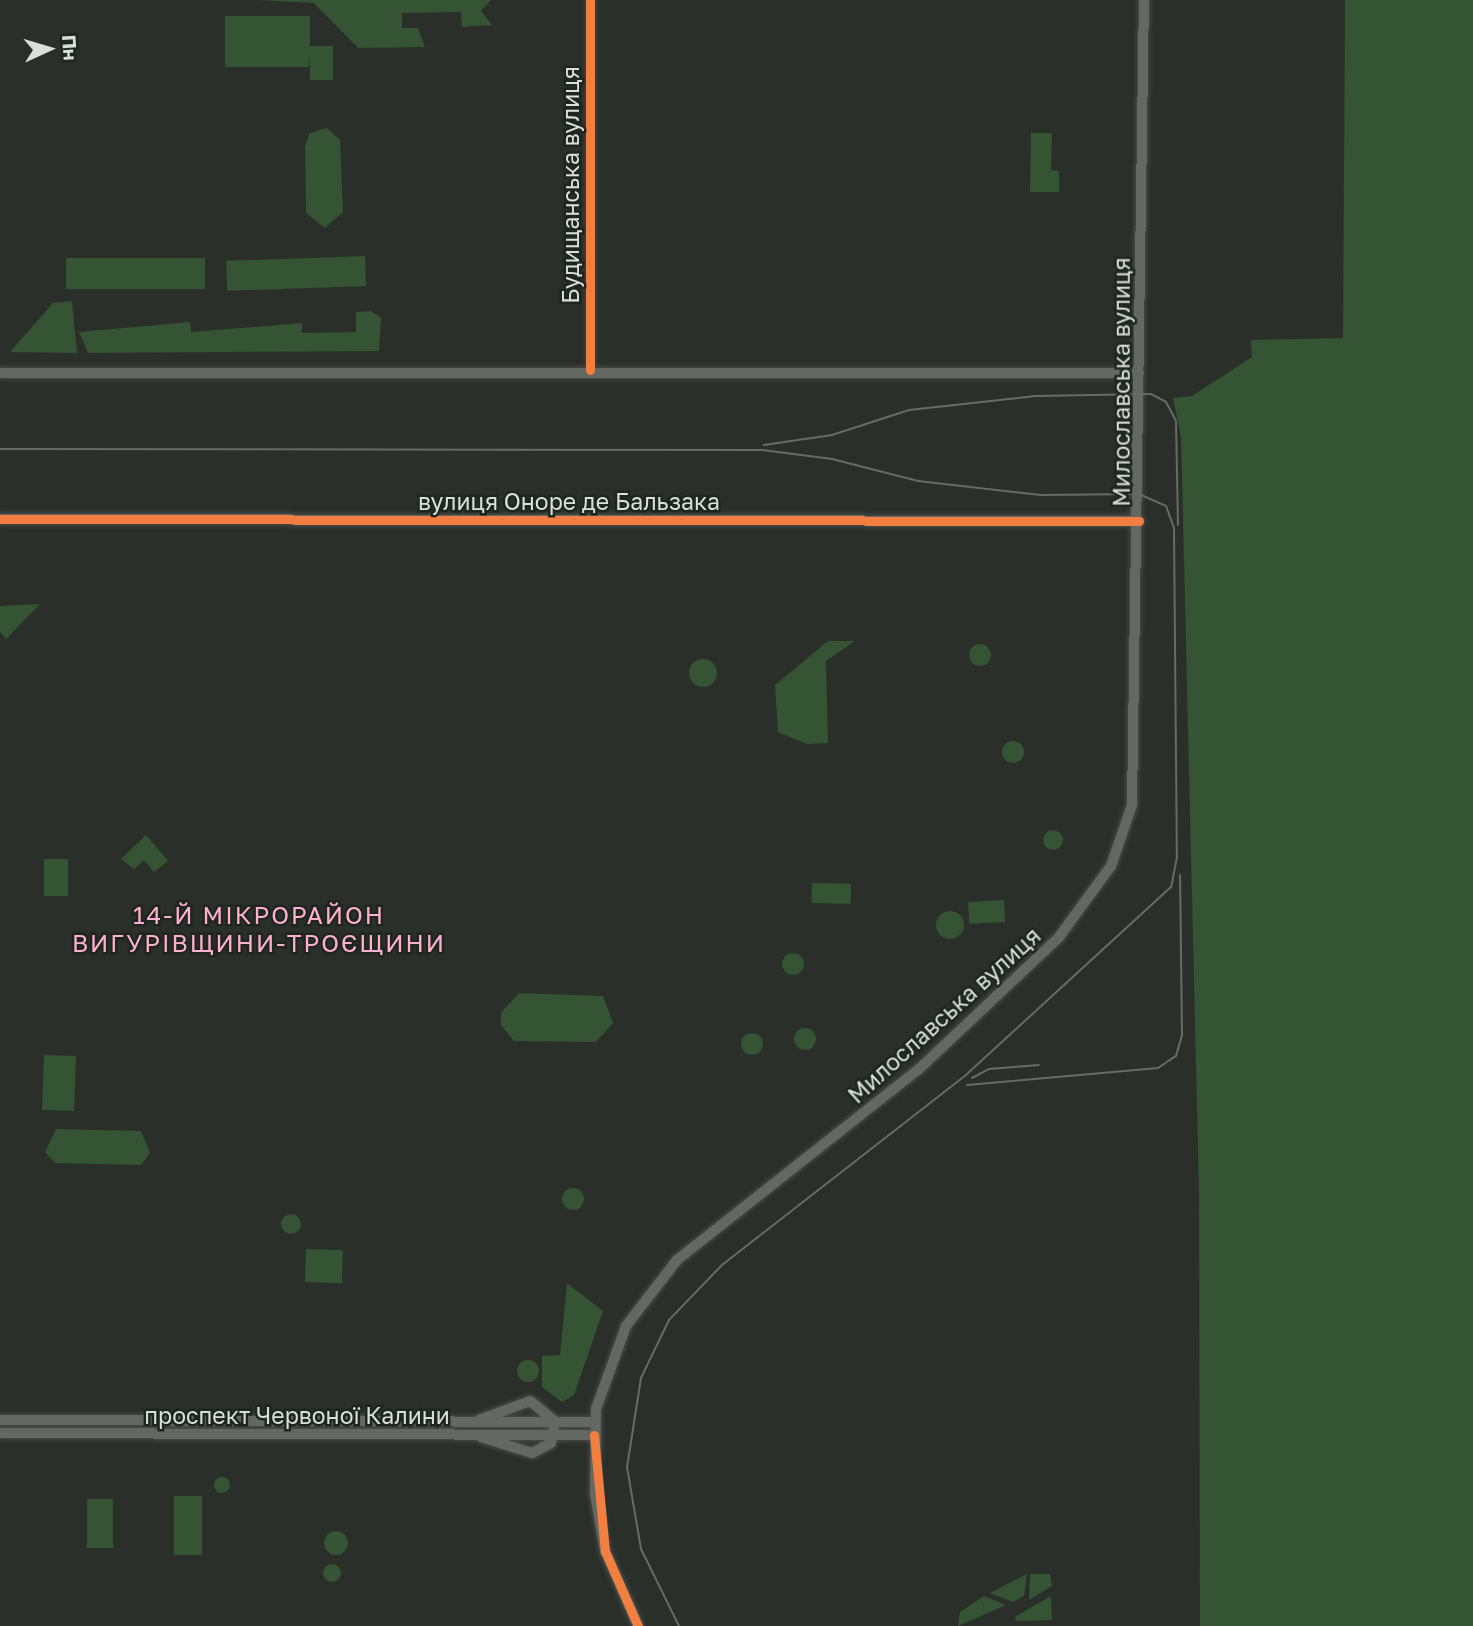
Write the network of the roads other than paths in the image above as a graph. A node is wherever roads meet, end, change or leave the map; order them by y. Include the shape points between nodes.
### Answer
1 (590, 0) edge
2 (1144, 0) edge
3 (590, 370) junction
4 (0, 373) edge
5 (1139, 373) junction
6 (0, 519) edge
7 (1139, 521) junction
8 (0, 1420) edge
9 (475, 1422) junction
10 (555, 1422) junction
11 (594, 1422) junction
12 (0, 1433) edge
13 (555, 1434) junction
14 (476, 1435) junction
15 (594, 1435) junction
16 (639, 1626) edge

1 - 3 street, Будищанська вулиця
2 - 5 main road, Милославська вулиця
3 - 4 main road
3 - 5 main road
5 - 7 main road, Милославська вулиця
6 - 7 main road, вулиця Оноре де Бальзака
7 - 11 main road, Милославська вулиця via 1136,775 1121,839 1099,887 1059,937 918,1070 677,1261 626,1326
8 - 9 main road, проспект Червоної Калини
9 - 10 main road, проспект Червоної Калини
9 - 10 main road via 530,1401 543,1405
10 - 11 main road, проспект Червоної Калини
10 - 13 main road
11 - 15 main road, Милославська вулиця
12 - 14 main road, проспект Червоної Калини
13 - 14 main road, проспект Червоної Калини
13 - 14 main road via 532,1453
13 - 15 main road, проспект Червоної Калини
15 - 16 main road, Милославська вулиця via 605,1551

